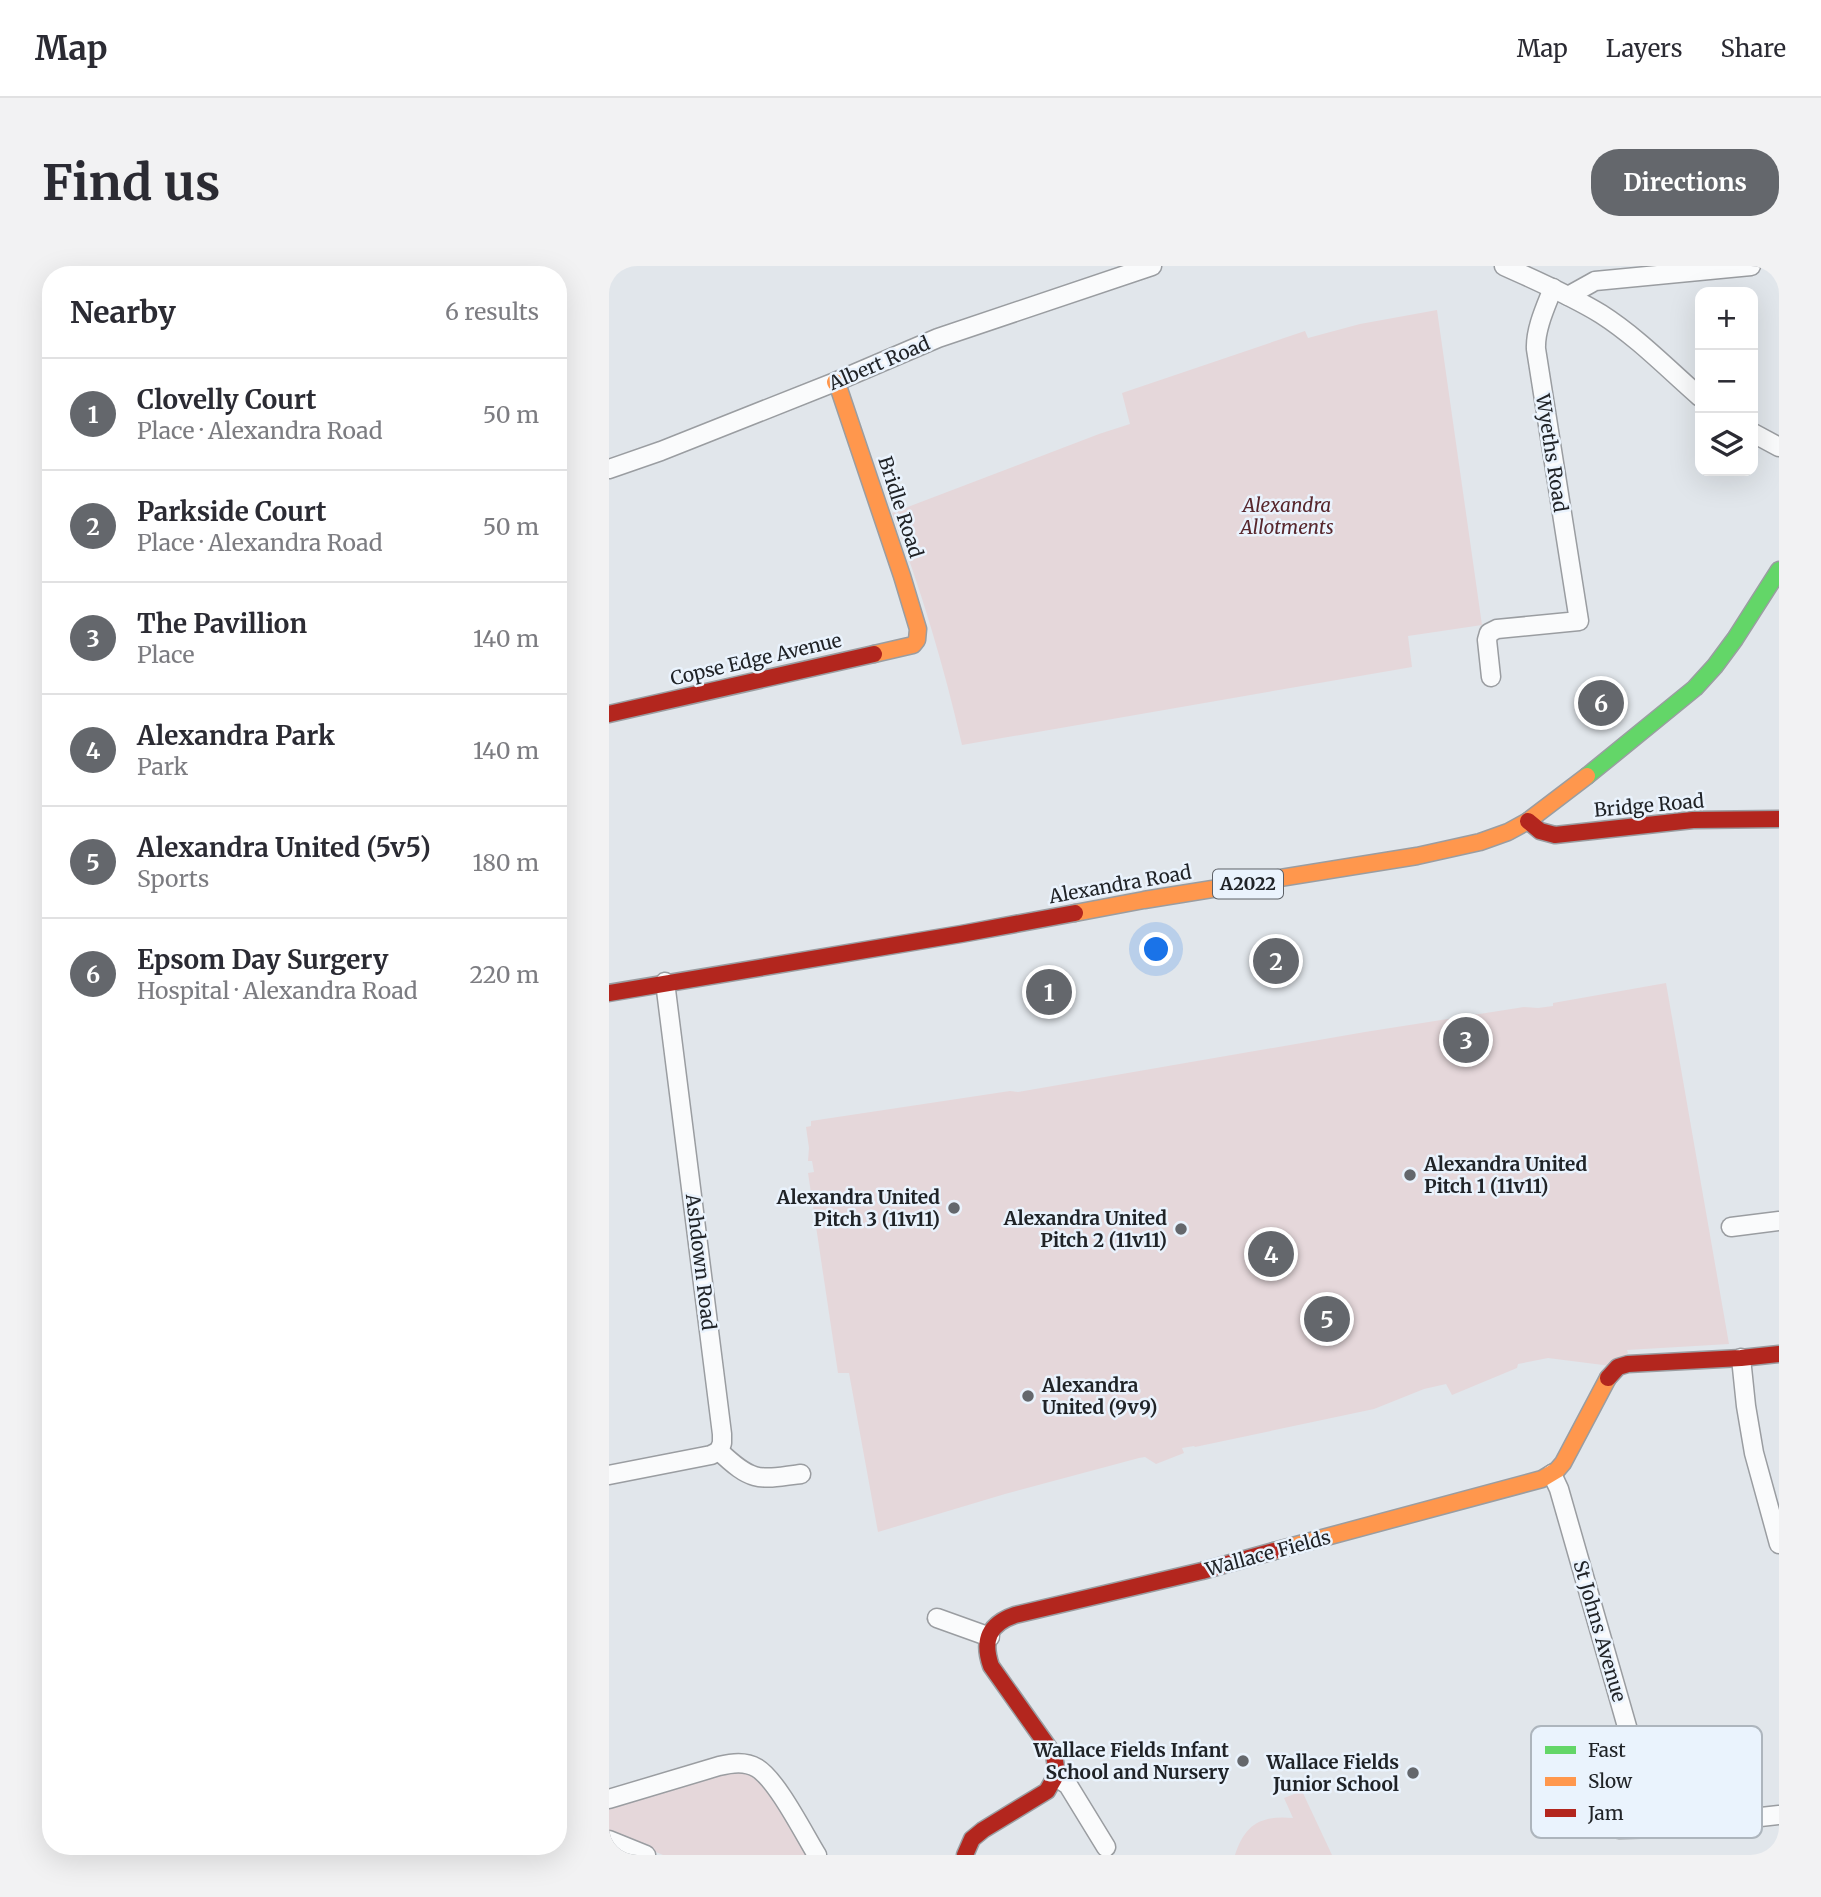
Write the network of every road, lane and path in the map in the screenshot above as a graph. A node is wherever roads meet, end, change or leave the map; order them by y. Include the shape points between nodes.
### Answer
1 (1152, 266) edge
2 (1504, 266) edge
3 (1751, 266) edge
4 (1560, 292) junction
5 (835, 382) junction
6 (1695, 393) edge
7 (1758, 436) edge
8 (1779, 447) edge
9 (609, 469) edge
10 (1779, 570) edge
11 (912, 645) joint
12 (1491, 677) dead end
13 (609, 714) edge
14 (1779, 819) edge
15 (1528, 821) junction
16 (665, 982) junction
17 (609, 993) edge
18 (1779, 1221) edge
19 (1731, 1227) dead end
20 (1779, 1354) edge
21 (1741, 1358) junction
22 (719, 1451) junction
23 (801, 1474) dead end
24 (1552, 1474) junction
25 (609, 1475) edge
26 (1779, 1544) edge
27 (937, 1618) dead end
28 (990, 1637) junction
29 (1627, 1726) edge
30 (1056, 1778) junction
31 (609, 1799) edge
32 (609, 1840) edge
33 (1106, 1847) dead end
34 (646, 1855) edge
35 (817, 1855) edge
36 (965, 1855) edge

1 - 5 street, Albert Road via 950,334
2 - 4 street
3 - 4 street via 1595,281
4 - 6 street via 1612,323
4 - 12 street, Wyeths Road via 1541,324 1536,349 1579,621 1489,633
5 - 9 street, Albert Road
5 - 11 street, Bridle Road via 918,629
7 - 8 street
10 - 15 street, Alexandra Road / A2022 via 1735,639 1695,688
11 - 13 street, Copse Edge Avenue
14 - 15 street, Bridge Road via 1693,820 1555,835 1539,831
15 - 16 street, Alexandra Road / A2022 via 1481,842 1417,856
16 - 17 street, Alexandra Road / A2022
16 - 22 street, Ashdown Road via 722,1433
18 - 19 street
20 - 21 street
21 - 24 street via 1619,1367 1611,1373 1563,1463
21 - 26 street via 1754,1453
22 - 23 street via 751,1476 764,1479
22 - 25 street
24 - 28 street, Wallace Fields via 1202,1571 1015,1615 1000,1621
24 - 29 street, St Johns Avenue
27 - 28 street
28 - 30 street via 986,1653 991,1666 1054,1755
30 - 33 street via 1068,1785
30 - 36 street via 1042,1795 972,1839
31 - 35 street via 719,1766 744,1764 755,1767 773,1783
32 - 34 street

